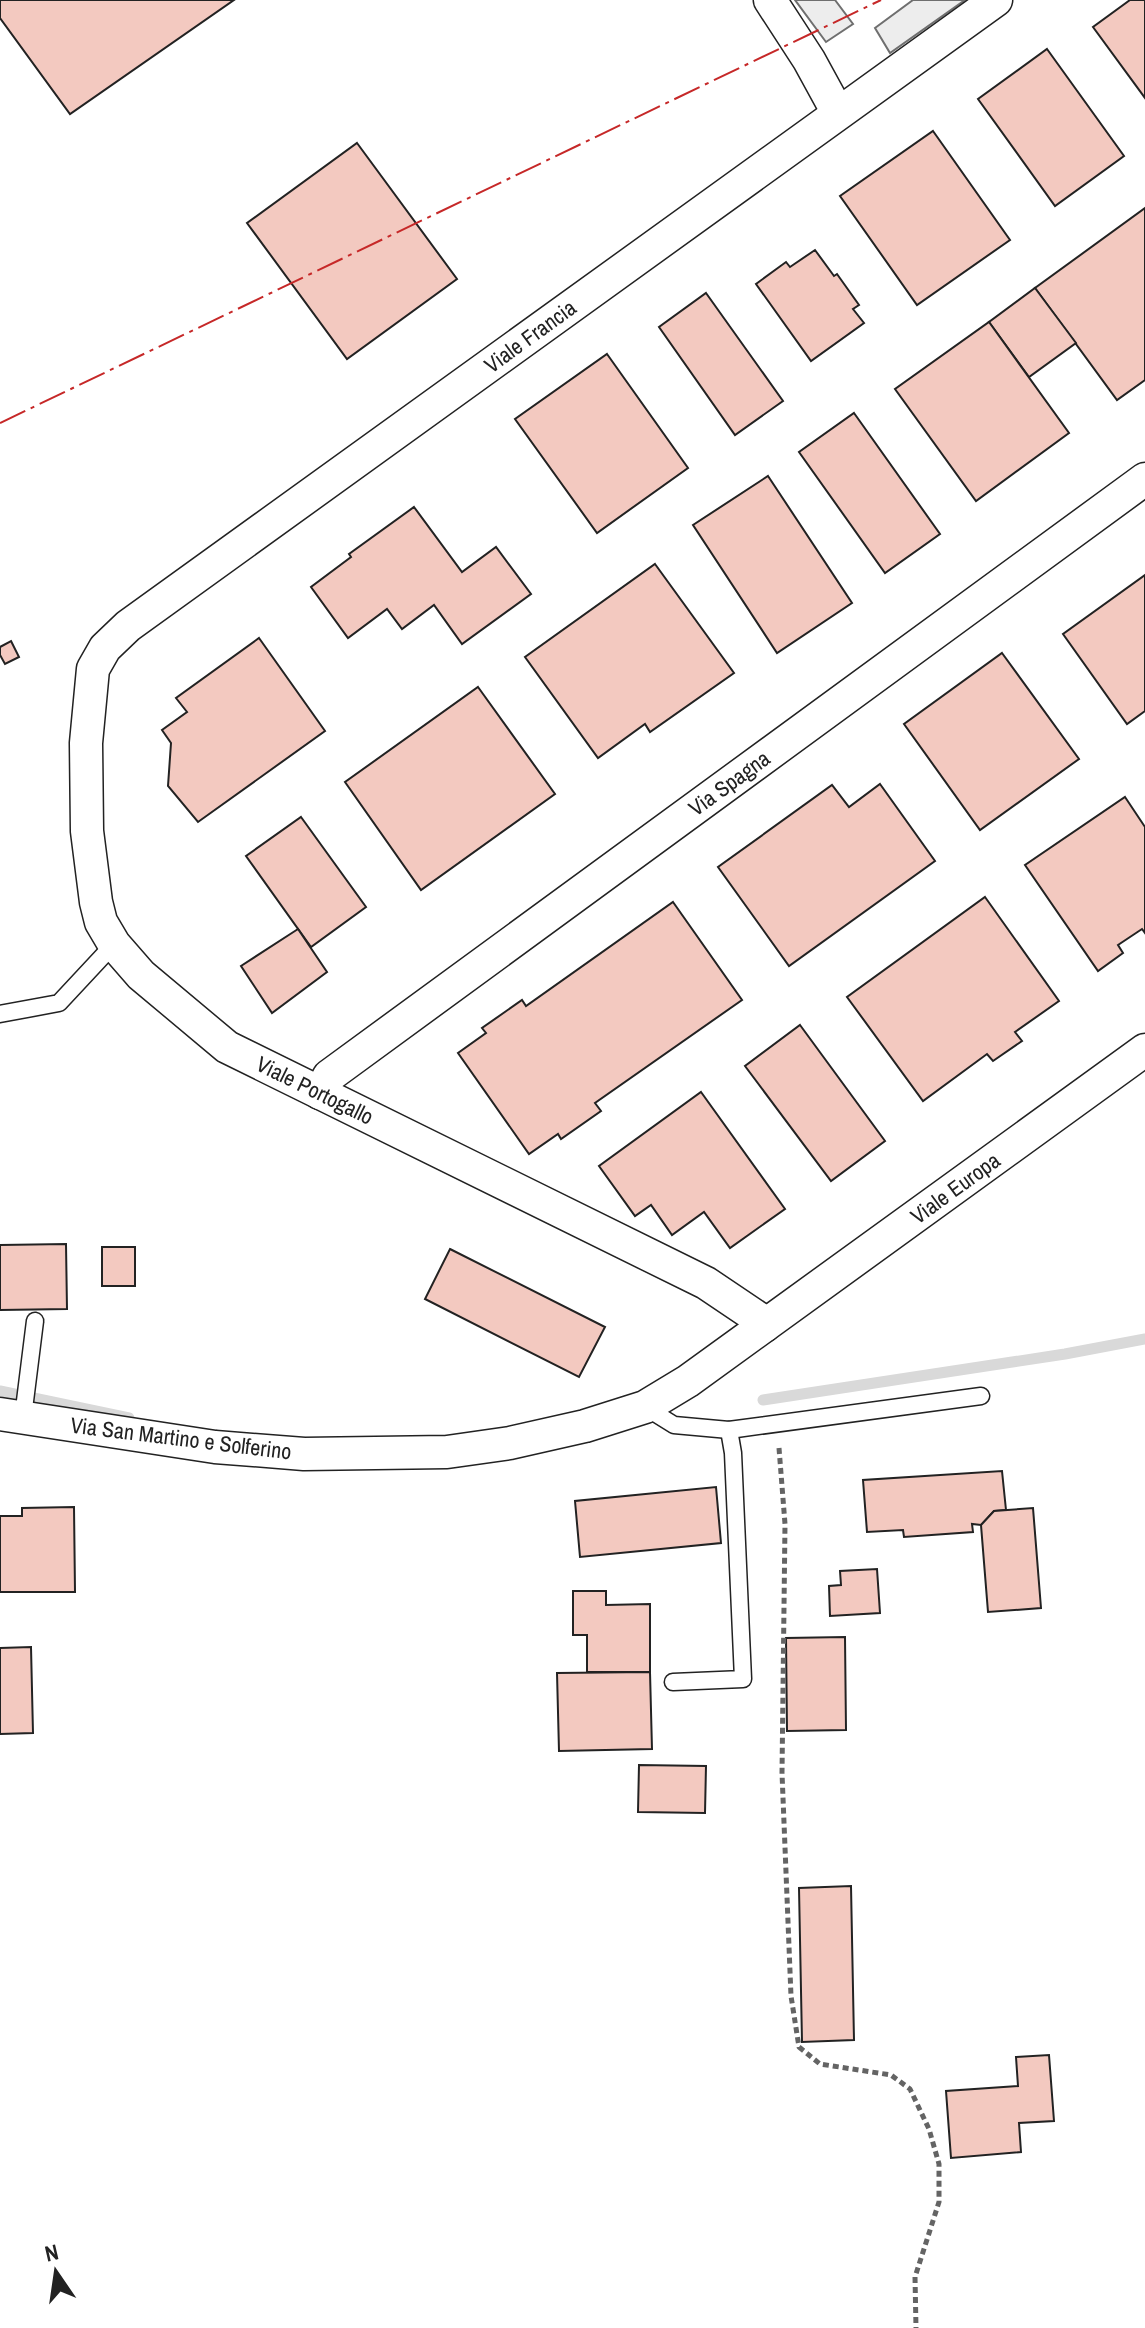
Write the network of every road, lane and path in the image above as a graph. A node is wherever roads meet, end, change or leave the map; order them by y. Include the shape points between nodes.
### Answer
1 (770, 0) edge
2 (996, 0) edge
3 (838, 113) junction
4 (1145, 479) edge
5 (90, 692) joint
6 (114, 944) junction
7 (0, 1014) edge
8 (1145, 1050) edge
9 (320, 1093) junction
10 (35, 1321) dead end
11 (764, 1326) junction
12 (981, 1396) dead end
13 (645, 1407) junction
14 (16, 1411) edge
15 (777, 1423) junction
16 (729, 1430) junction
17 (673, 1682) dead end
18 (916, 2328) edge

1 - 3 street
2 - 3 street, Viale Francia
3 - 5 street, Viale Francia via 128,626 105,648 93,669
4 - 9 street, Via Spagna via 329,1076
5 - 6 street, Viale Portogallo via 87,831 101,922
6 - 7 lane via 59,1003
6 - 9 street, Viale Portogallo via 141,975 227,1047
8 - 11 street, Viale Europa
9 - 11 street, Viale Portogallo via 706,1283
10 - 14 lane
11 - 13 street, Via San Martino e Solferino
12 - 15 lane
13 - 14 street, Via San Martino e Solferino via 510,1443 378,1455 215,1447
13 - 16 lane via 674,1425
15 - 16 lane
15 - 18 path via 785,1524 782,1773 791,1996 799,2047 820,2064 891,2075 910,2089 929,2129 939,2164 939,2202 915,2277
16 - 17 lane via 743,1679

